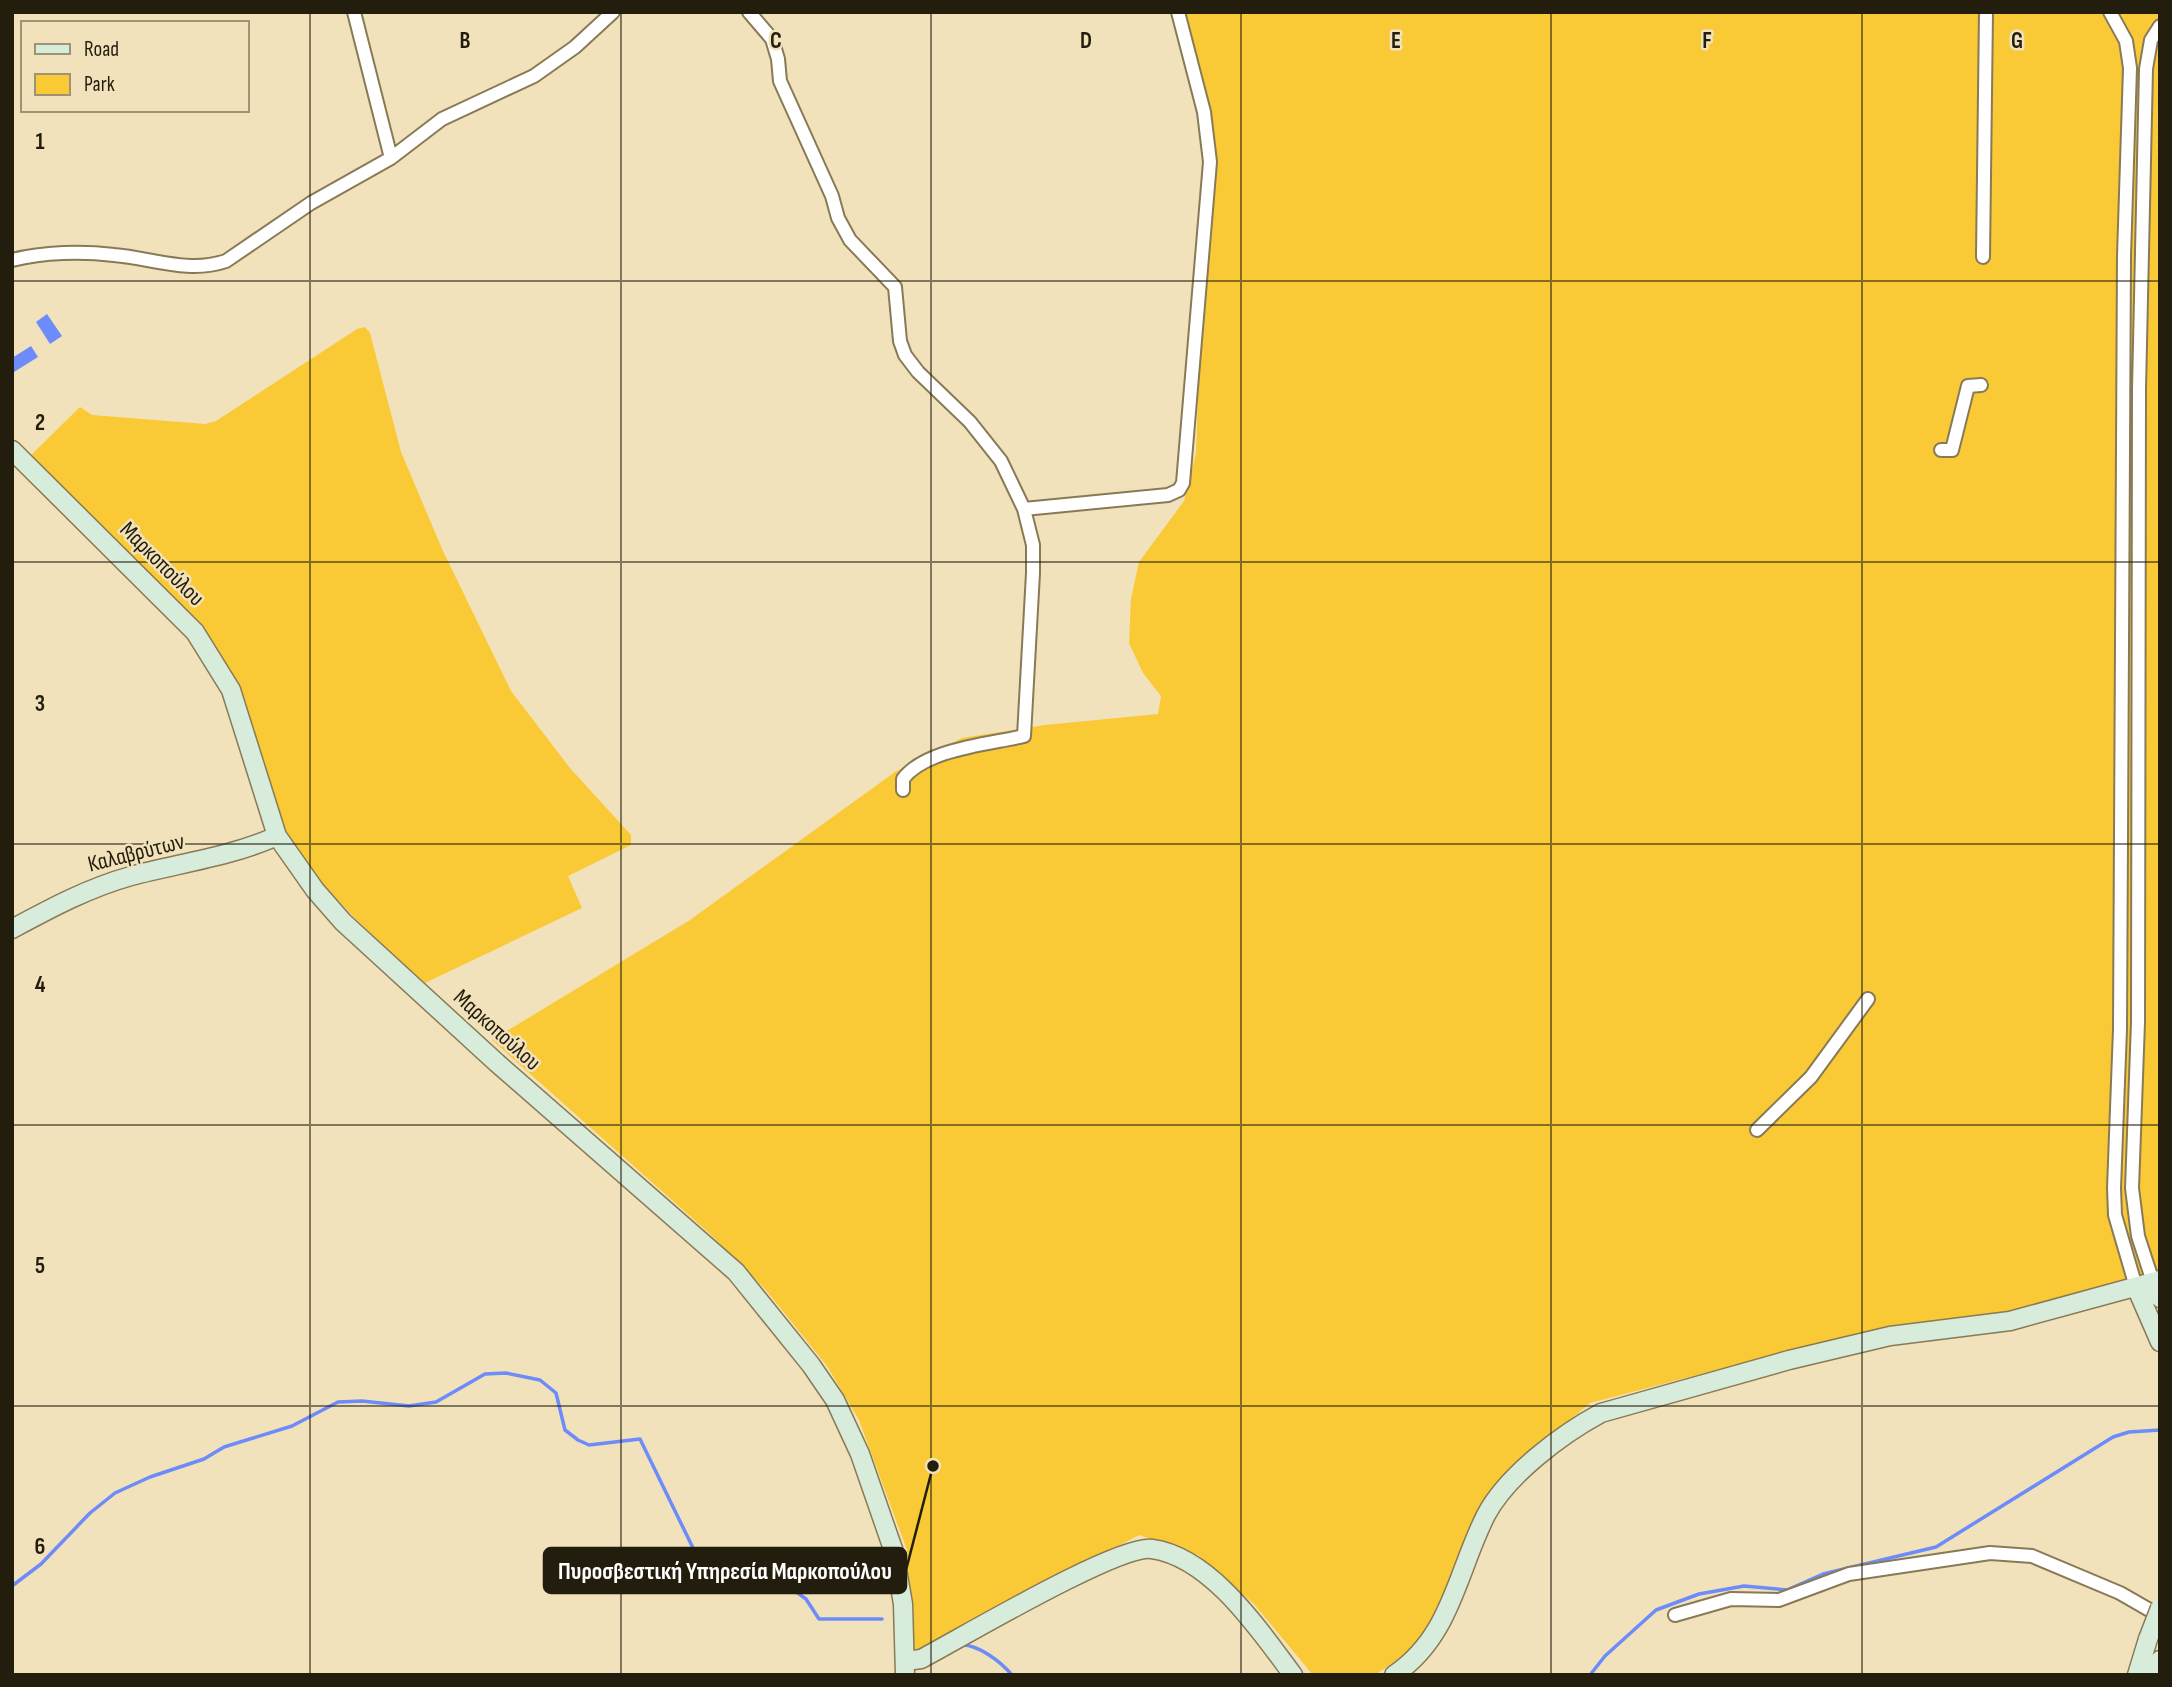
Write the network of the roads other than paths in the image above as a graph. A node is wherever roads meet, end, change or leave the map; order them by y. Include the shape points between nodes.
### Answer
1 (354, 12) edge
2 (614, 12) edge
3 (749, 12) edge
4 (1178, 12) edge
5 (1986, 12) edge
6 (2110, 12) edge
7 (2160, 26) edge
8 (391, 158) junction
9 (1983, 257) dead end
10 (12, 260) edge
11 (1981, 385) dead end
12 (12, 450) edge
13 (1941, 450) dead end
14 (1024, 509) junction
15 (904, 790) dead end
16 (277, 836) junction
17 (12, 929) edge
18 (2118, 931) junction
19 (2136, 931) junction
20 (1868, 999) dead end
21 (1757, 1130) dead end
22 (2152, 1287) edge
23 (2160, 1342) edge
24 (2160, 1608) edge
25 (1675, 1615) dead end
26 (2160, 1616) edge
27 (2160, 1660) edge
28 (906, 1668) edge
29 (1293, 1675) edge
30 (1394, 1675) edge
31 (2137, 1675) edge
32 (2155, 1675) edge

1 - 8 street
2 - 8 street via 534,76 442,119
3 - 14 street via 772,38 780,81 838,218 850,240 895,287 905,355 1001,461
4 - 14 street via 1204,112 1210,162 1183,483 1168,495
5 - 9 street
6 - 18 street via 2126,41 2130,68
7 - 19 street via 2151,40 2146,69
8 - 10 street via 311,203 226,261 210,266 76,253
11 - 13 street via 1968,386 1952,450
12 - 16 main road, Μαρκοπούλου via 195,632 214,658 231,690
14 - 15 street via 1033,573 1024,736 970,746 925,763 903,779
16 - 17 main road, Καλαβρύτων via 233,853 85,891
16 - 28 main road, Μαρκοπούλου via 343,922 736,1272 811,1365 835,1400 860,1454 894,1552 903,1604
18 - 19 street
18 - 22 street via 2115,1215
19 - 22 street via 2132,1188 2138,1236
20 - 21 street via 1811,1077
22 - 23 main road
22 - 30 main road via 2010,1321 1890,1336 1601,1413 1541,1455 1502,1495 1487,1514 1441,1626 1424,1650
24 - 31 main road, bridge
25 - 26 street via 1731,1599 1779,1600 1849,1574 1990,1553 2032,1556 2120,1593
27 - 32 main road
28 - 29 main road via 1139,1548 1164,1552 1205,1573 1250,1618

